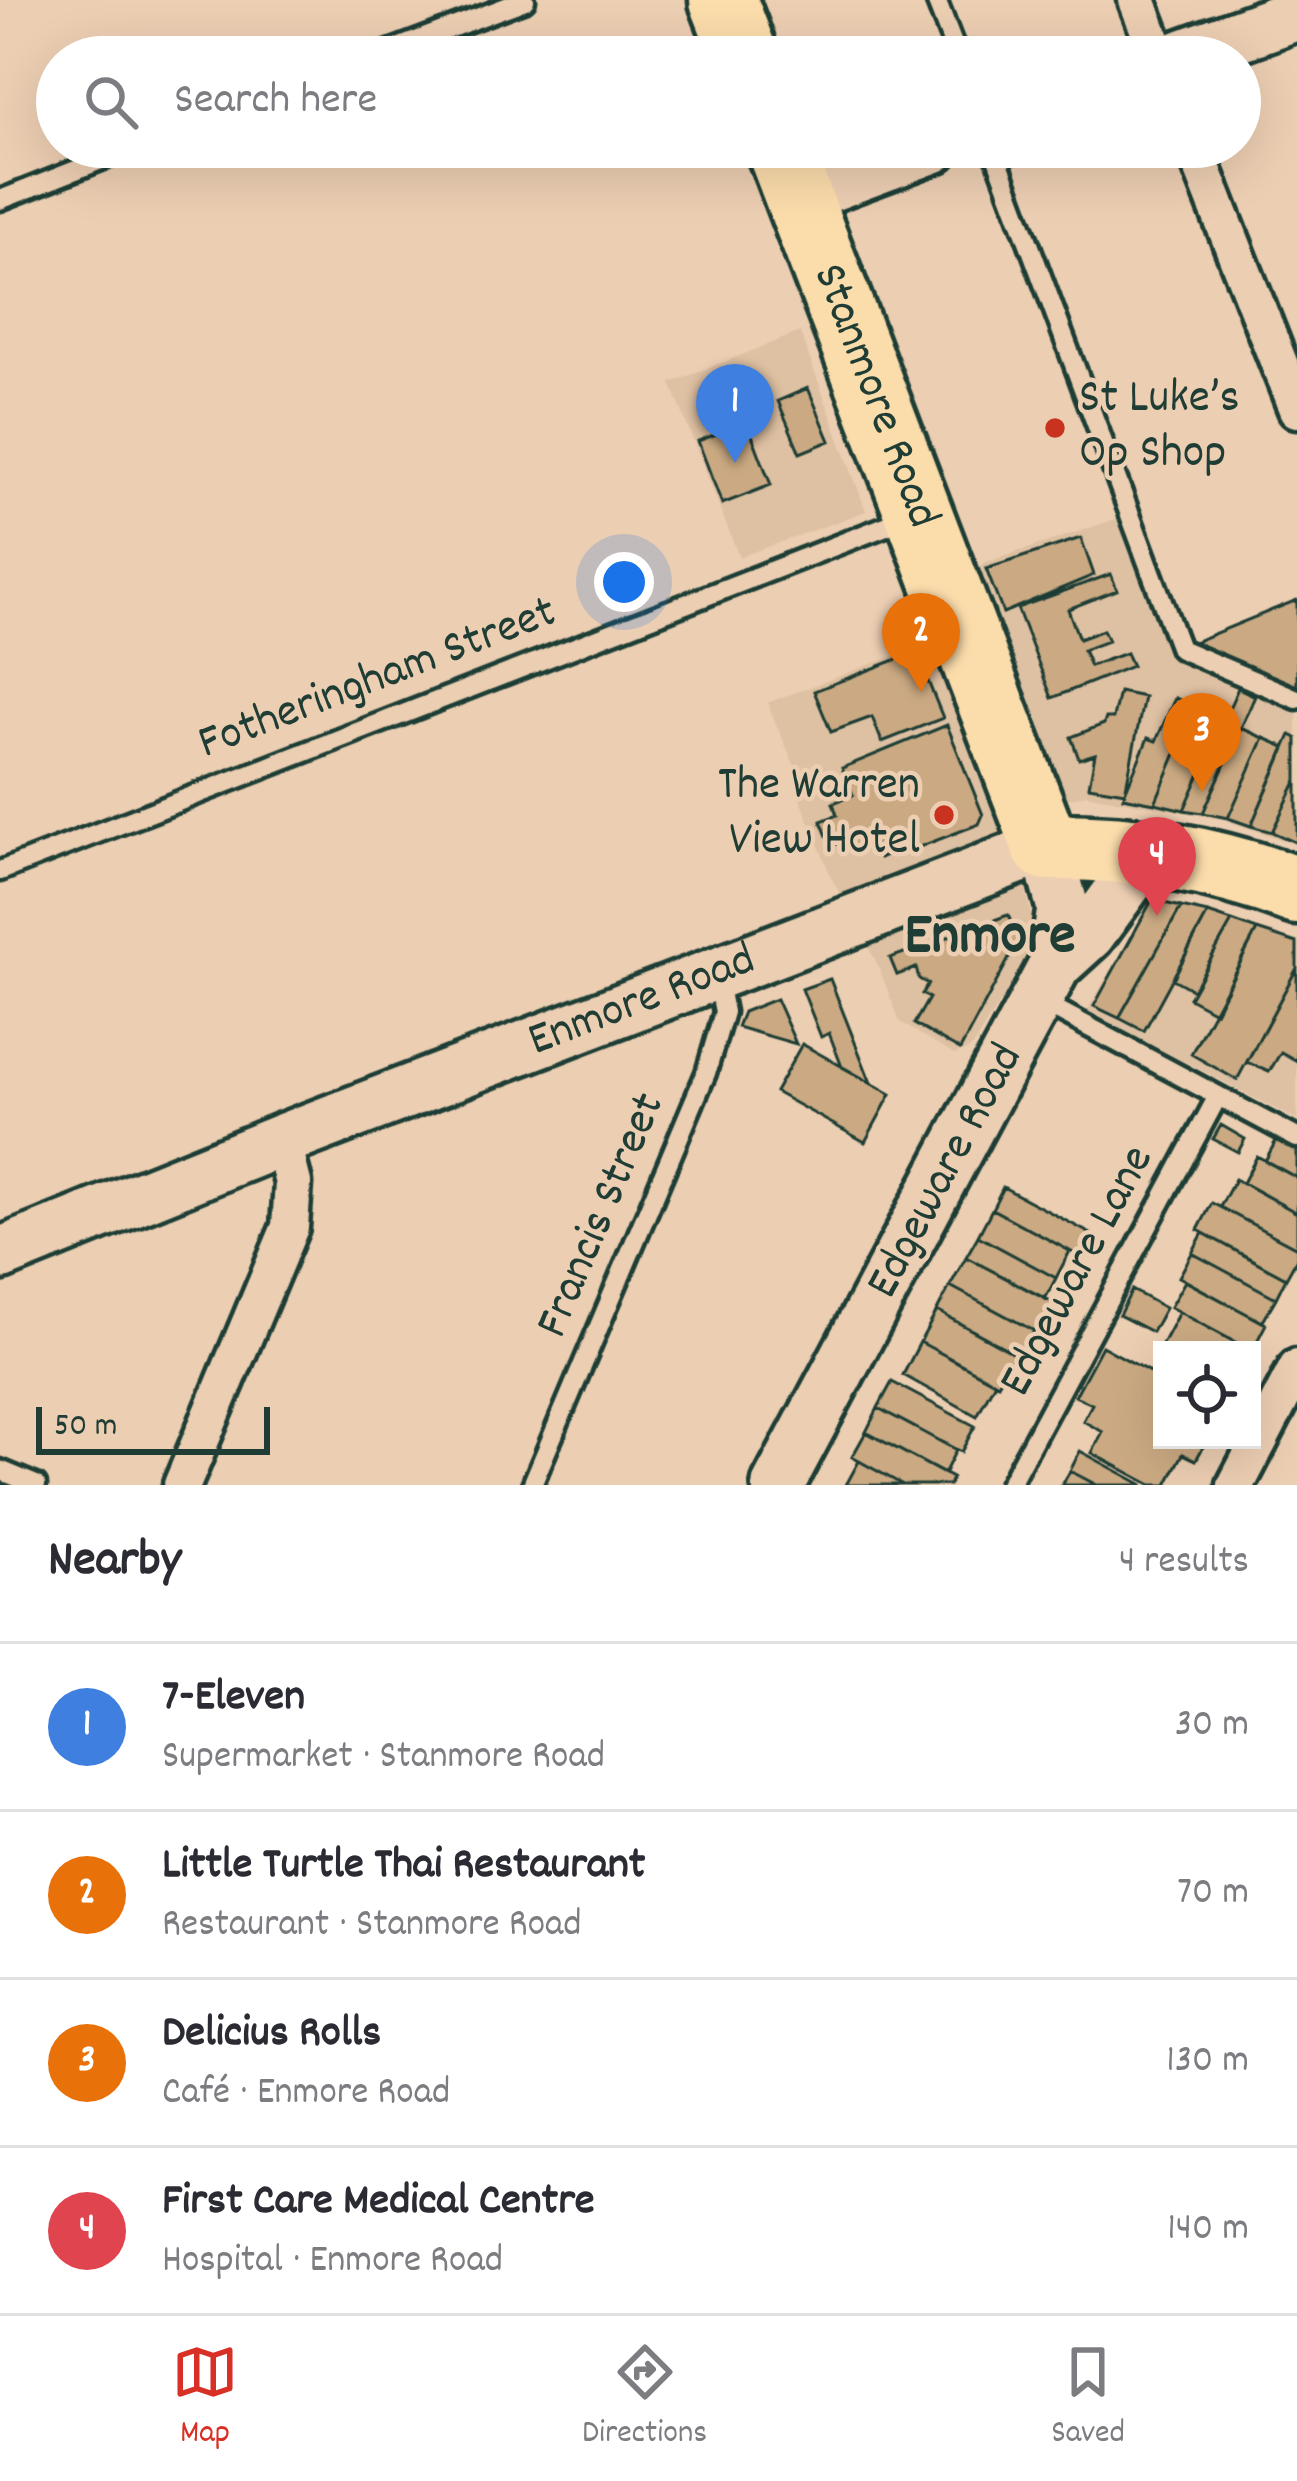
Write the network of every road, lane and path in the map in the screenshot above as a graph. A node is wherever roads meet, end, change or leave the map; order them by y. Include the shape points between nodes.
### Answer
1 (525, 0) edge
2 (723, 0) edge
3 (936, 0) edge
4 (1137, 0) edge
5 (1297, 14) edge
6 (430, 36) edge
7 (737, 36) edge
8 (950, 36) edge
9 (1152, 36) edge
10 (1237, 36) edge
11 (81, 168) edge
12 (1001, 168) edge
13 (1203, 168) edge
14 (789, 172) edge
15 (0, 200) edge
16 (1297, 410) edge
17 (920, 513) junction
18 (1297, 699) edge
19 (1046, 847) junction
20 (1166, 852) junction
21 (0, 871) edge
22 (1297, 891) edge
23 (716, 972) junction
24 (1047, 983) junction
25 (1218, 1096) junction
26 (1297, 1138) edge
27 (282, 1140) junction
28 (0, 1254) edge
29 (1297, 1368) edge
30 (0, 1470) edge
31 (36, 1485) edge
32 (182, 1485) edge
33 (532, 1485) edge
34 (778, 1485) edge
35 (1009, 1485) edge
36 (1236, 1485) edge

1 - 6 lane
2 - 7 highway
3 - 8 lane
4 - 9 street
5 - 10 main road
11 - 15 lane
12 - 18 lane via 1180,649
13 - 16 street
14 - 17 highway, Stanmore Road
17 - 19 highway, Stanmore Road
17 - 21 lane, Fotheringham Street
19 - 20 highway, Enmore Road
19 - 23 main road, Enmore Road
19 - 24 main road, Edgeware Road via 1062,893 1062,938
20 - 22 highway, Enmore Road
20 - 24 main road via 1130,878
23 - 27 main road, Enmore Road
23 - 33 lane, Francis Street via 724,1012 706,1073
24 - 25 lane
24 - 34 main road, Edgeware Road
25 - 26 lane
25 - 35 lane, Edgeware Lane
27 - 28 main road, Enmore Road
27 - 32 street via 293,1183 290,1227
29 - 36 street
30 - 31 lane

